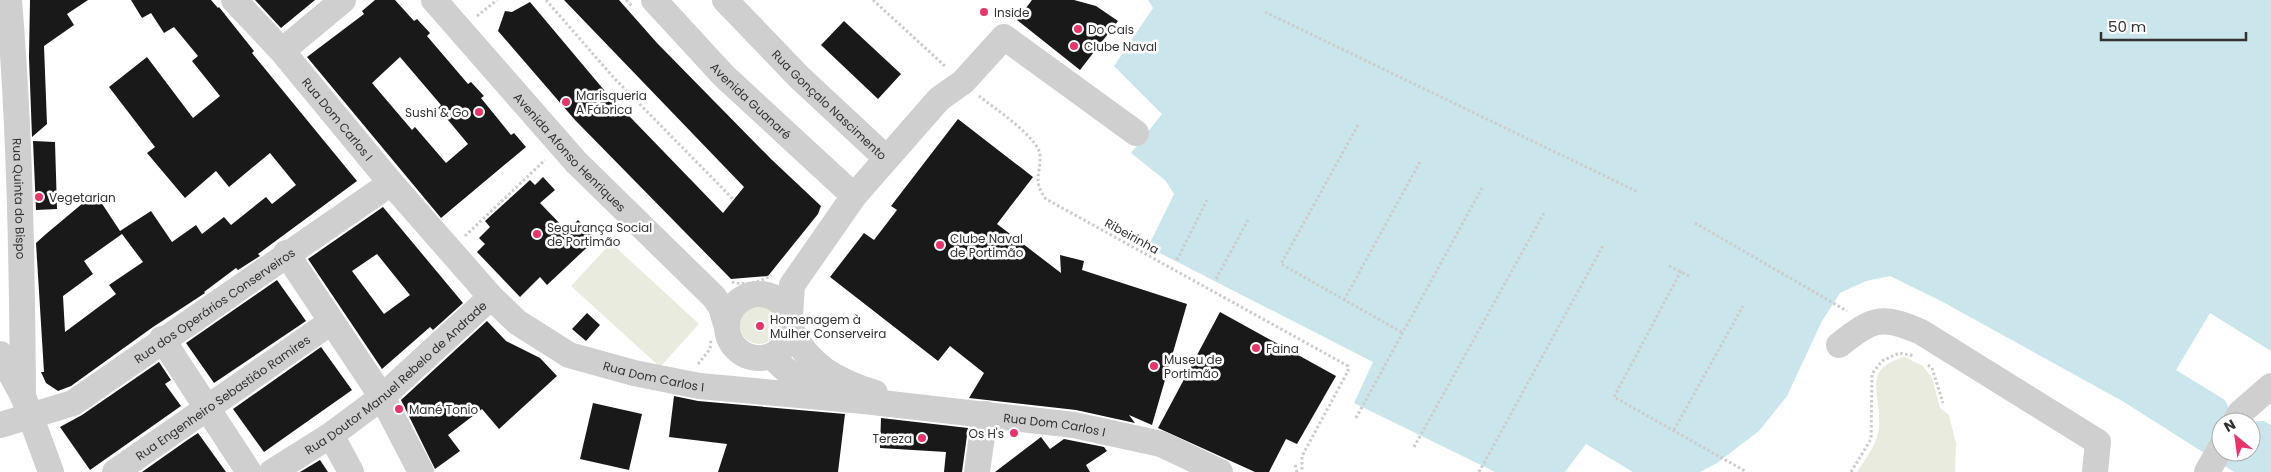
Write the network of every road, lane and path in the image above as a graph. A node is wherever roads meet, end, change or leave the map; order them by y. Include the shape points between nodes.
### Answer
1 (9, 0) edge
2 (234, 0) edge
3 (343, 0) edge
4 (434, 0) edge
5 (497, 0) edge
6 (546, 0) edge
7 (626, 0) edge
8 (725, 0) edge
9 (873, 0) edge
10 (646, 7) edge
11 (472, 11) dead end
12 (1265, 12) dead end
13 (476, 16) junction
14 (483, 23) dead end
15 (282, 51) junction
16 (6, 54) edge
17 (963, 82) junction
18 (1358, 125) dead end
19 (1136, 133) dead end
20 (539, 153) dead end
21 (886, 158) junction
22 (545, 160) junction
23 (1421, 160) dead end
24 (552, 167) dead end
25 (391, 183) junction
26 (1482, 188) dead end
27 (1638, 192) dead end
28 (854, 196) junction
29 (733, 199) dead end
30 (1207, 200) dead end
31 (1544, 213) dead end
32 (1248, 220) dead end
33 (1695, 223) dead end
34 (463, 238) dead end
35 (1604, 244) dead end
36 (286, 253) junction
37 (1178, 260) dead end
38 (1669, 266) dead end
39 (1681, 271) junction
40 (774, 273) dead end
41 (1691, 277) dead end
42 (725, 279) dead end
43 (1216, 279) dead end
44 (22, 290) junction
45 (491, 297) junction
46 (1344, 300) junction
47 (1743, 306) dead end
48 (0, 312) edge
49 (331, 322) junction
50 (790, 322) junction
51 (1870, 323) junction
52 (719, 330) junction
53 (1403, 333) junction
54 (162, 339) junction
55 (1839, 345) dead end
56 (0, 354) edge
57 (1918, 356) dead end
58 (762, 357) junction
59 (1925, 362) dead end
60 (697, 376) junction
61 (2271, 386) edge
62 (382, 397) junction
63 (864, 400) junction
64 (1943, 403) dead end
65 (27, 406) junction
66 (924, 408) junction
67 (208, 409) junction
68 (2241, 412) edge
69 (985, 414) junction
70 (1356, 418) dead end
71 (0, 425) edge
72 (1674, 430) junction
73 (331, 434) junction
74 (1414, 448) dead end
75 (1295, 465) dead end
76 (51, 472) edge
77 (115, 472) edge
78 (249, 472) edge
79 (272, 472) edge
80 (350, 472) edge
81 (421, 472) edge
82 (977, 472) edge
83 (1220, 472) edge
84 (1297, 472) edge
85 (1302, 472) edge
86 (1480, 472) edge
87 (1744, 472) edge
88 (1851, 472) edge
89 (2095, 472) edge

1 - 16 street, Rua Quinta do Bispo
2 - 15 street, Rua Dom Carlos I
3 - 15 street
4 - 52 street, Avenida Afonso Henriques via 576,162 714,297 721,307
5 - 13 path
6 - 29 path via 614,78
7 - 10 path
8 - 21 street, Rua Gonçalo Nascimento via 799,77
9 - 17 path, Ribeirinha
10 - 28 street, Avenida Guanaré
11 - 13 path
12 - 27 path
13 - 14 path
15 - 25 street, Rua Dom Carlos I
16 - 44 street, Rua Quinta do Bispo
17 - 19 street via 1004,37
17 - 21 street via 939,99
17 - 85 path, Ribeirinha via 1035,143 1040,154 1039,190 1046,200 1348,366 1302,456
18 - 46 path via 1281,264
20 - 22 path
21 - 28 street, Rua Gonçalo Nascimento
22 - 24 path
22 - 34 path
23 - 46 path
25 - 36 street, Rua dos Operários Conserveiros
25 - 45 street, Rua Dom Carlos I
26 - 53 path
28 - 50 street, Rua Gonçalo Nascimento via 792,285
30 - 37 path
31 - 74 path
32 - 43 path
33 - 51 path
35 - 86 path
36 - 49 street
36 - 54 street, Rua dos Operários Conserveiros
38 - 39 path
39 - 41 path
39 - 72 path via 1614,397
40 - 42 path via 753,282 735,283
44 - 48 street via 15,301
44 - 65 street, Rua Quinta do Bispo
45 - 60 street, Rua Dom Carlos I via 517,322 569,355 634,373
45 - 62 street, Rua Doutor Manuel Rebelo de Andrade
46 - 53 path
47 - 72 path
49 - 62 street
49 - 67 street, Rua Engenheiro Sebastião Ramires
50 - 52 street via 777,300 765,294 751,294 734,305
50 - 58 street via 787,342
50 - 66 street via 799,346 809,359 828,373 855,387
51 - 55 street
51 - 89 street via 1901,323 1921,332 2098,442
52 - 58 street via 740,353
52 - 60 path
53 - 70 path
54 - 65 street, Rua dos Operários Conserveiros via 72,403
54 - 67 street
56 - 65 street
57 - 88 path via 1898,353 1882,360 1872,374 1871,439
58 - 60 street via 737,372
58 - 63 street via 804,384
59 - 64 path via 1932,368
60 - 63 street, Rua Dom Carlos I
61 - 68 street
62 - 73 street, Rua Doutor Manuel Rebelo de Andrade
62 - 81 street
63 - 66 street, Rua Dom Carlos I
65 - 71 street, Rua dos Operários Conserveiros
65 - 76 street
66 - 69 street, Rua Dom Carlos I
67 - 77 street, Rua Engenheiro Sebastião Ramires
67 - 78 street
69 - 82 street
69 - 83 street, Rua Dom Carlos I via 1074,425 1161,444
72 - 87 path
73 - 79 street, Rua Doutor Manuel Rebelo de Andrade
73 - 80 street
75 - 84 path

